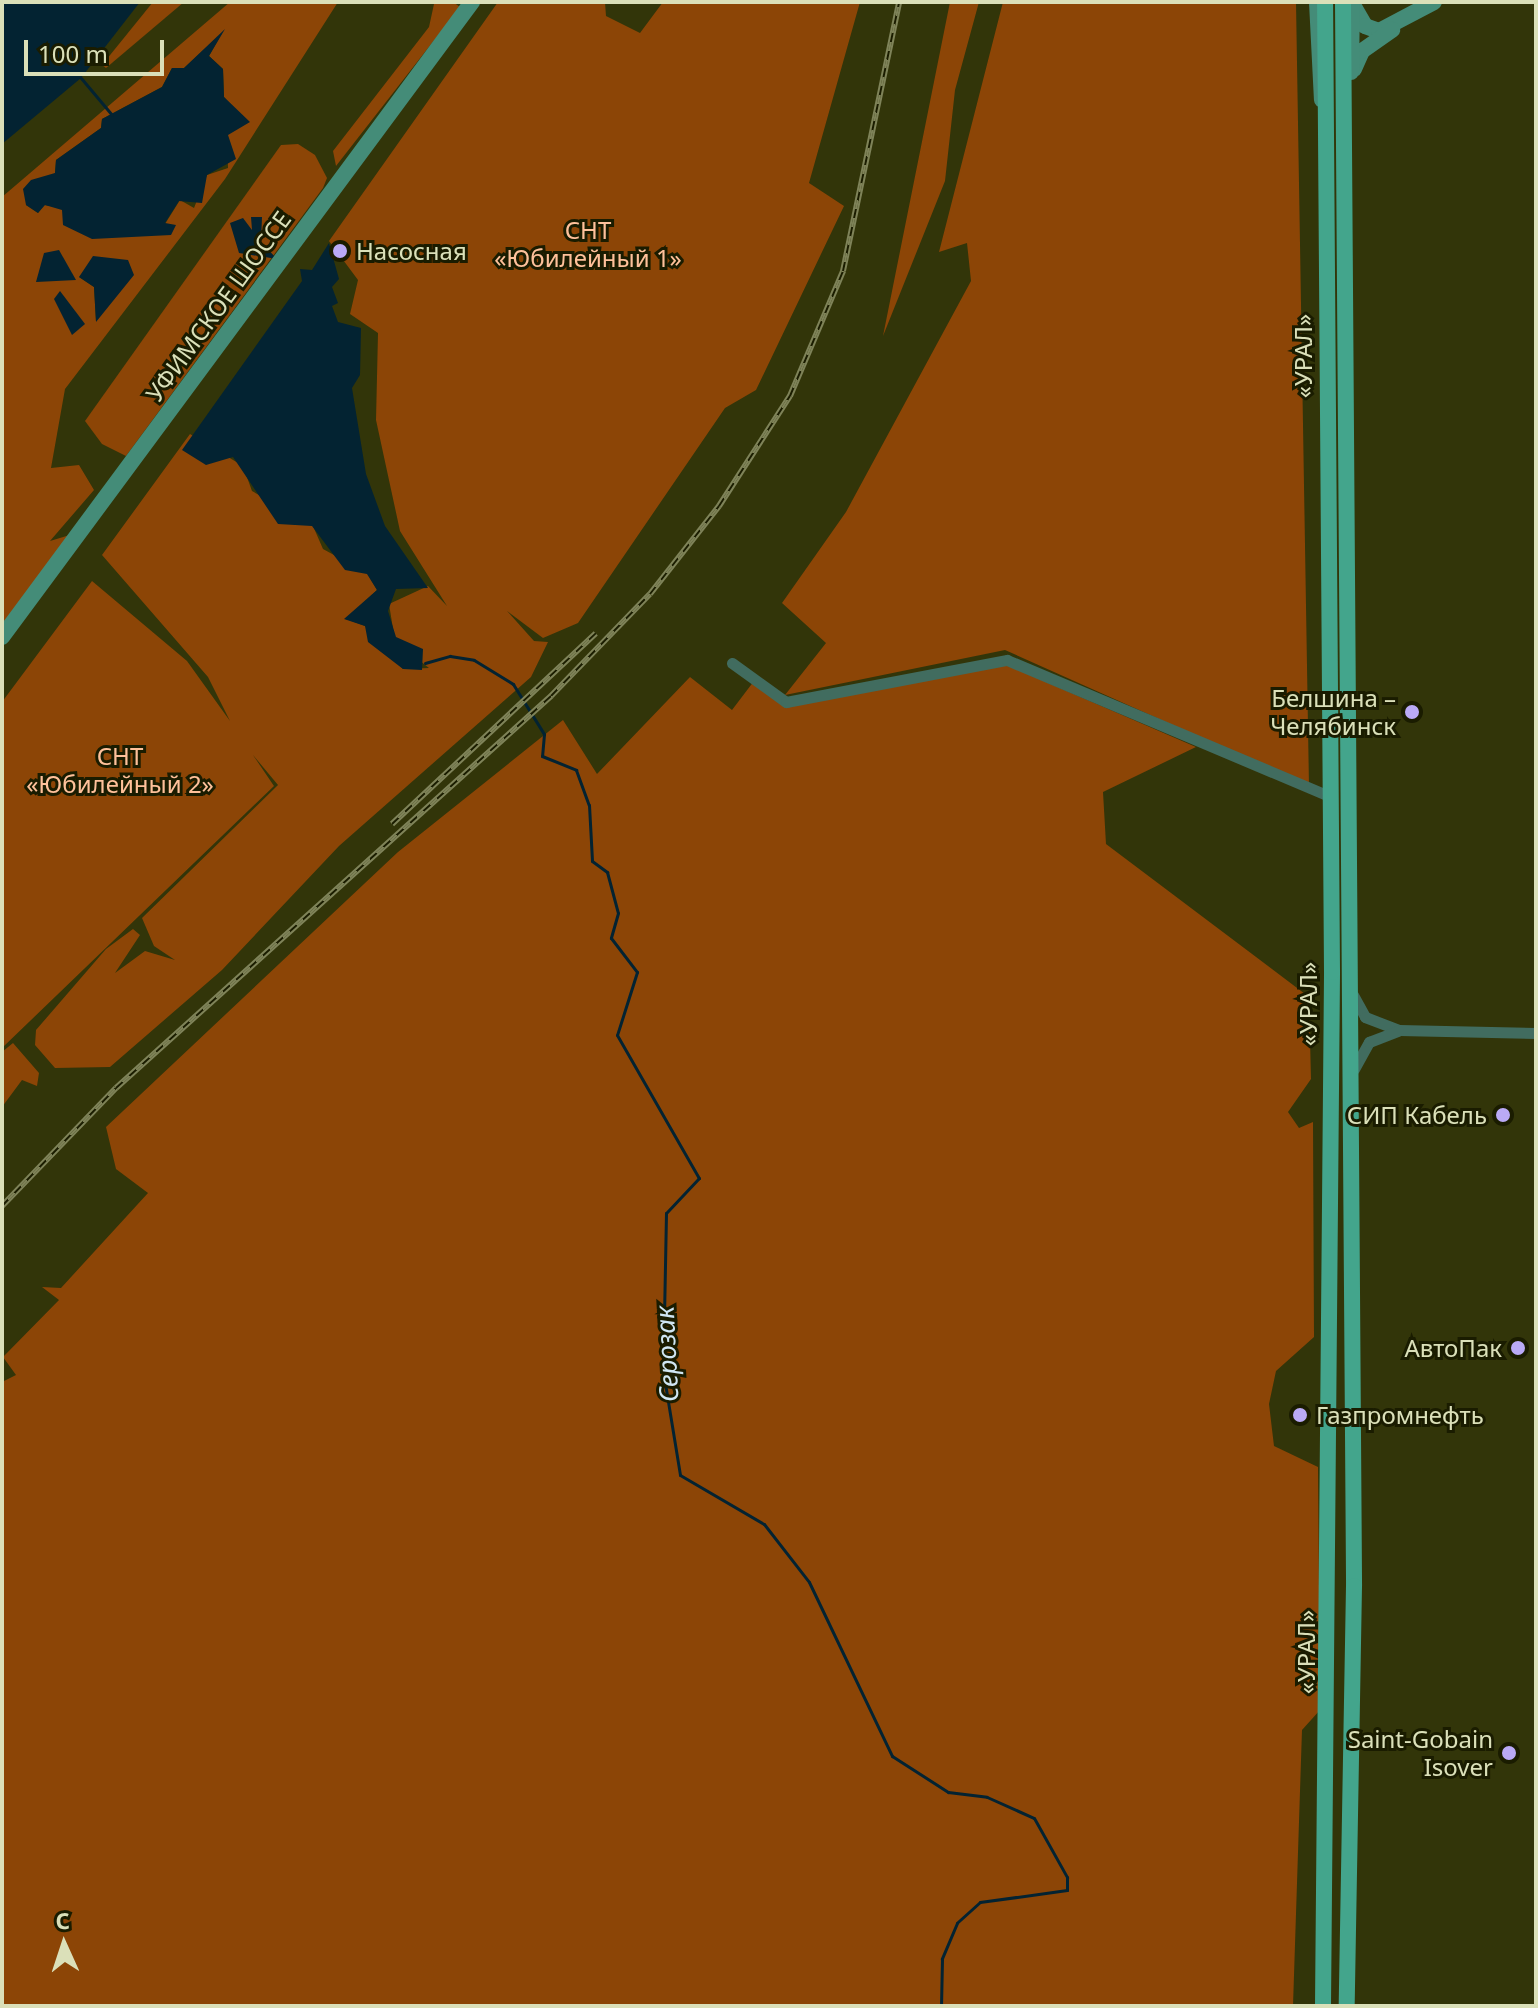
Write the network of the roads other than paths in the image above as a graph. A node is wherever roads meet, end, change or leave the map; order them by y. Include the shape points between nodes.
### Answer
1 (472, 2) edge
2 (1317, 2) edge
3 (1325, 2) edge
4 (1343, 2) edge
5 (1352, 2) edge
6 (1434, 2) edge
7 (1410, 17) junction
8 (1351, 89) junction
9 (1325, 111) junction
10 (1346, 311) junction
11 (2, 637) edge
12 (732, 663) dead end
13 (1331, 797) junction
14 (1350, 985) junction
15 (1399, 1030) junction
16 (1536, 1033) edge
17 (1350, 1093) junction
18 (1323, 2006) edge
19 (1347, 2006) edge

1 - 11 main road, УФИМСКОЕ ШОССЕ
2 - 9 main road
3 - 9 main road, «УРАЛ»
4 - 10 main road, «УРАЛ»
5 - 7 main road via 1372,29
5 - 8 main road
6 - 7 main road
7 - 8 main road via 1362,51
8 - 10 main road
9 - 13 main road, «УРАЛ»
10 - 14 main road, «УРАЛ»
12 - 13 street via 786,702 1007,660
13 - 18 main road, «УРАЛ»
14 - 15 street via 1365,1017
14 - 17 main road, «УРАЛ»
15 - 16 street
15 - 17 street via 1361,1051
17 - 19 main road, «УРАЛ» via 1354,1729

